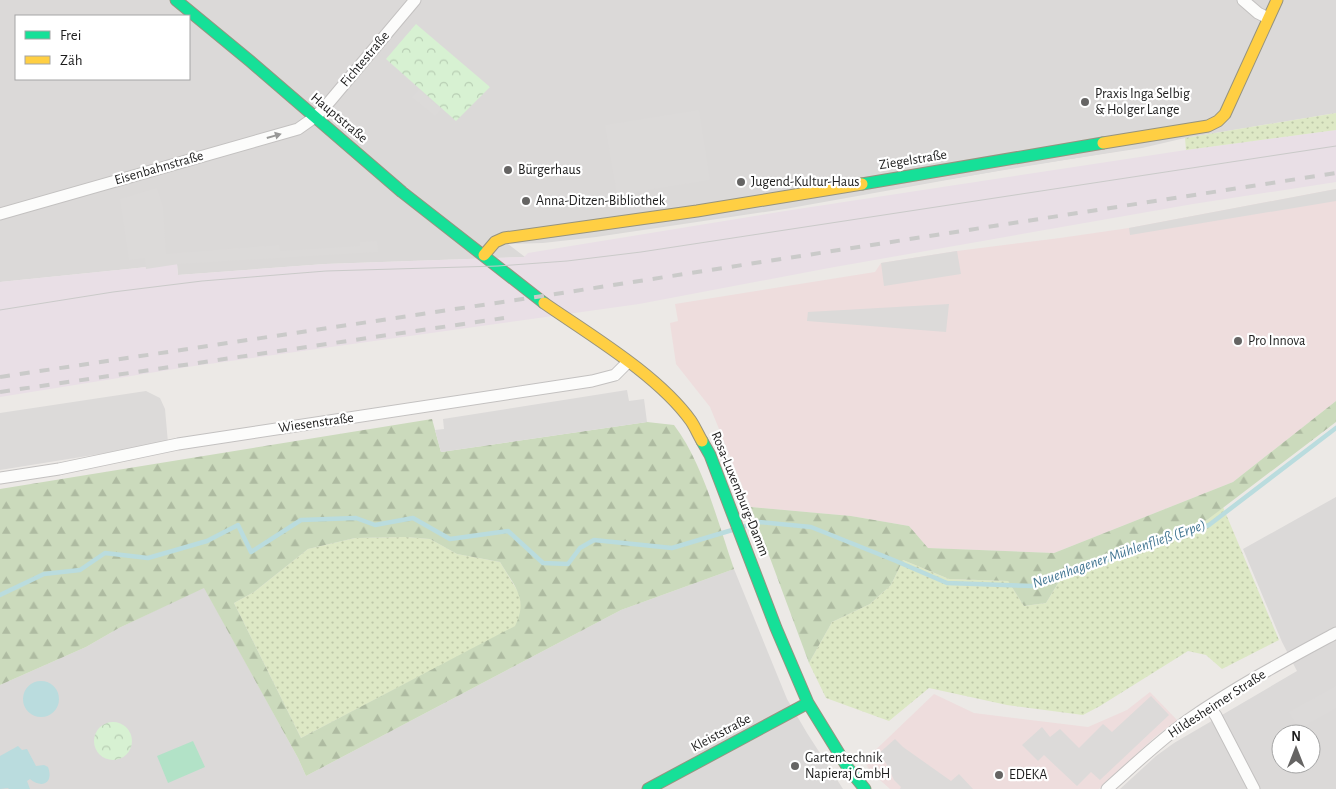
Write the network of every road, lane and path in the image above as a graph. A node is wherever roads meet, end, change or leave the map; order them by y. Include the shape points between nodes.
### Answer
1 (176, 0) edge
2 (416, 0) edge
3 (1243, 0) edge
4 (1277, 0) edge
5 (1268, 18) junction
6 (315, 117) junction
7 (0, 214) edge
8 (484, 255) junction
9 (628, 362) junction
10 (0, 478) edge
11 (1336, 633) edge
12 (808, 703) junction
13 (1209, 706) junction
14 (648, 789) edge
15 (865, 789) edge
16 (1107, 789) edge
17 (1254, 789) edge

1 - 6 main road, Hauptstraße
2 - 6 street, Fichtestraße
3 - 5 street
4 - 5 main road, Ziegelstraße
5 - 8 main road, Ziegelstraße via 1225,114 1208,126 697,211 504,238 495,242
7 -> 6 street, Eisenbahnstraße via 298,129
6 - 8 main road, Hauptstraße
8 - 9 main road, Rosa-Luxemburg-Damm via 536,297
9 - 10 street, Wiesenstraße via 615,375 592,381 178,444
9 - 12 main road, Rosa-Luxemburg-Damm via 668,395 694,424 710,456
11 - 13 street, Hildesheimer Straße
12 - 14 main road, Kleiststraße
12 - 15 main road, Rosa-Luxemburg-Damm via 848,768
13 - 16 street, Hildesheimer Straße via 1146,753
13 - 17 street

